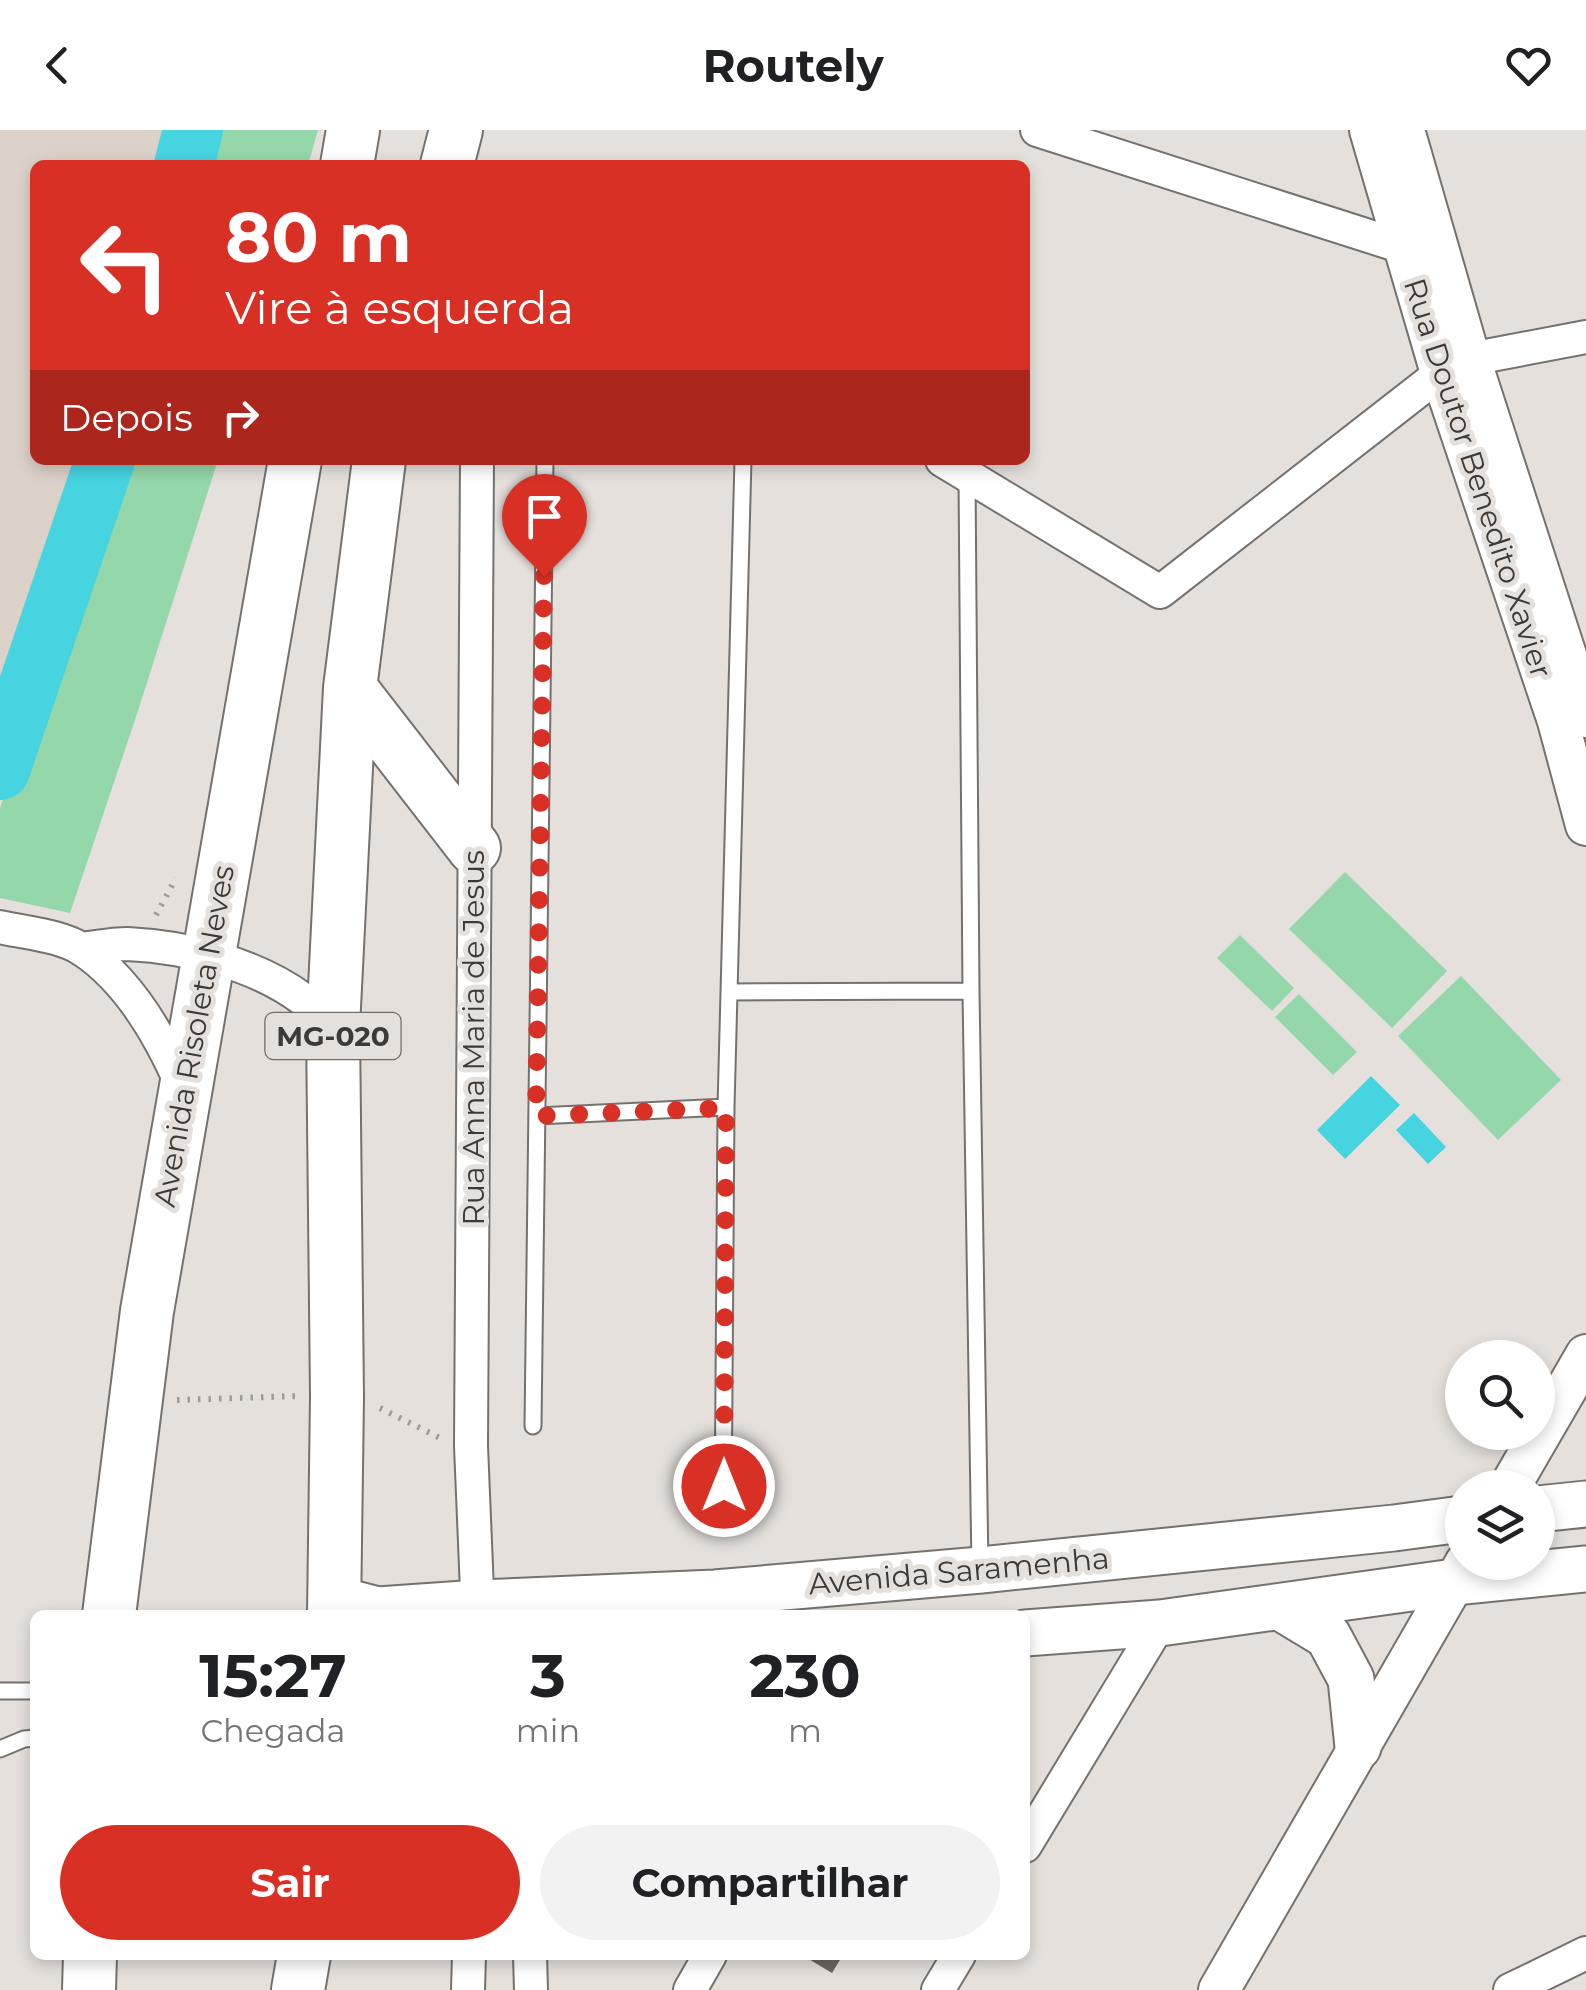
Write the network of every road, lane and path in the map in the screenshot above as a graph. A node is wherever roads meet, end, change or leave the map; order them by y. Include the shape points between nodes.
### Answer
1 (353, 130) edge
2 (456, 130) edge
3 (1037, 130) edge
4 (1370, 130) edge
5 (1404, 130) edge
6 (348, 160) edge
7 (448, 160) edge
8 (1419, 243) junction
9 (1586, 337) edge
10 (1456, 366) junction
11 (293, 465) edge
12 (377, 465) edge
13 (477, 465) edge
14 (545, 465) edge
15 (743, 465) edge
16 (954, 468) edge
17 (350, 688) junction
18 (1583, 700) edge
19 (1586, 825) edge
20 (474, 848) junction
21 (0, 927) edge
22 (67, 944) junction
23 (207, 957) junction
24 (972, 991) junction
25 (730, 992) junction
26 (333, 1026) junction
27 (184, 1093) junction
28 (726, 1108) junction
29 (536, 1116) junction
30 (1586, 1355) edge
31 (314, 1395) dead end
32 (165, 1401) dead end
33 (366, 1402) dead end
34 (532, 1426) dead end
35 (454, 1444) dead end
36 (1519, 1470) edge
37 (1586, 1504) edge
38 (1555, 1508) edge
39 (1445, 1521) edge
40 (724, 1524) dead end
41 (1586, 1569) edge
42 (980, 1570) junction
43 (1555, 1570) edge
44 (1445, 1575) edge
45 (1455, 1580) edge
46 (335, 1607) edge
47 (1280, 1607) junction
48 (478, 1609) edge
49 (110, 1610) edge
50 (1160, 1623) junction
51 (1030, 1634) edge
52 (0, 1691) edge
53 (30, 1691) edge
54 (30, 1738) edge
55 (1358, 1747) junction
56 (0, 1748) edge
57 (1030, 1838) edge
58 (1586, 1953) edge
59 (90, 1960) edge
60 (303, 1960) edge
61 (469, 1960) edge
62 (530, 1960) edge
63 (956, 1960) edge
64 (89, 1990) edge
65 (298, 1990) edge
66 (468, 1990) edge
67 (531, 1990) edge
68 (938, 1990) edge
69 (1220, 1990) edge
70 (1510, 1990) edge

1 - 6 highway
2 - 7 highway
3 - 8 street
4 - 8 street, Rua Doutor Benedito Xavier
5 - 8 street, Rua Doutor Benedito Xavier
8 - 10 street, Rua Doutor Benedito Xavier
9 - 10 street
10 - 16 street via 1160,592
10 - 18 street, Rua Doutor Benedito Xavier
10 - 19 street, Rua Doutor Benedito Xavier
11 - 23 highway, Avenida Risoleta Neves
12 - 17 highway, MG-020
13 - 20 street, Rua Anna Maria de Jesus
14 - 29 lane
15 - 25 lane
16 - 24 lane
17 - 20 highway
17 - 26 highway, MG-020
20 - 48 street, Rua Anna Maria de Jesus via 471,1446
21 - 22 street
22 - 23 street via 124,944
22 - 27 street via 116,980 146,1017
23 - 26 street via 274,982
23 - 27 highway, Avenida Risoleta Neves
24 - 25 lane
24 - 42 lane
25 - 28 lane
26 - 46 highway, MG-020
27 - 49 highway, Avenida Risoleta Neves via 147,1311
28 - 29 lane
28 - 40 lane
29 - 34 lane
30 - 36 street
31 - 32 path
33 - 35 path
37 - 38 main road
39 - 42 main road, Avenida Saramenha
41 - 43 main road
42 - 48 main road, Avenida Saramenha
44 - 47 main road
45 - 55 street
46 - 48 main road, Avenida Saramenha
47 - 50 main road
47 - 55 main road via 1328,1636 1351,1679
50 - 51 main road
50 - 57 street
52 - 53 lane
54 - 56 lane
55 - 69 street
58 - 70 street
59 - 64 highway
60 - 65 highway
61 - 66 street
62 - 67 street
63 - 68 street

